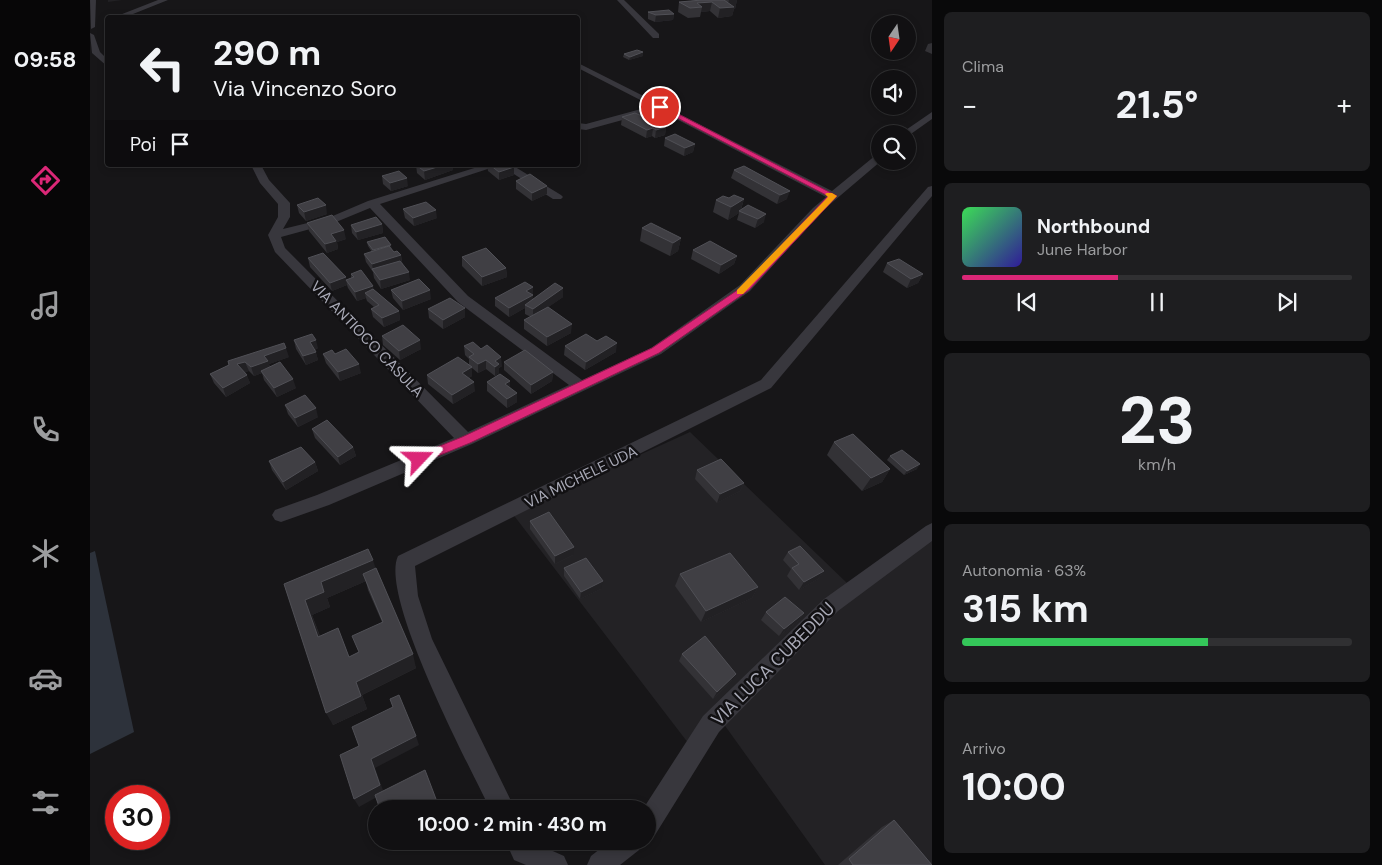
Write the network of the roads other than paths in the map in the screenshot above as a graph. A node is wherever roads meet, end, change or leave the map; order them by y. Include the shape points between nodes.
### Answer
1 (93, 0) edge
2 (165, 0) edge
3 (620, 0) edge
4 (123, 15) edge
5 (102, 22) dead end
6 (90, 28) edge
7 (90, 35) edge
8 (656, 36) dead end
9 (105, 62) edge
10 (580, 66) edge
11 (660, 107) junction
12 (932, 115) edge
13 (580, 126) edge
14 (916, 126) edge
15 (871, 164) edge
16 (257, 167) edge
17 (489, 167) edge
18 (508, 167) edge
19 (932, 190) edge
20 (833, 196) junction
21 (556, 197) dead end
22 (372, 204) junction
23 (274, 235) junction
24 (580, 386) junction
25 (466, 440) junction
26 (280, 515) dead end
27 (932, 531) edge
28 (499, 800) edge
29 (656, 810) edge
30 (619, 850) edge
31 (523, 852) edge
32 (555, 865) edge
33 (600, 865) edge

1 - 6 street
2 - 4 street
3 - 8 street
5 - 6 street
7 - 9 street via 96,54
10 - 11 street
11 - 13 street
11 - 20 street
12 - 14 street
15 - 20 street
16 - 23 street via 264,181 284,203 284,217
17 - 22 street
18 - 21 street
19 - 28 street, VIA MICHELE UDA via 766,384 404,562 408,596 422,641
20 - 24 street via 746,288 656,351
22 - 23 street via 332,220
22 - 24 street via 463,300
23 - 25 street, VIA ANTIOCO CASULA via 279,249
24 - 25 street
25 - 26 street
27 - 29 street, VIA LUCA CUBEDDU via 831,605 711,724
30 - 33 street
31 - 32 street

